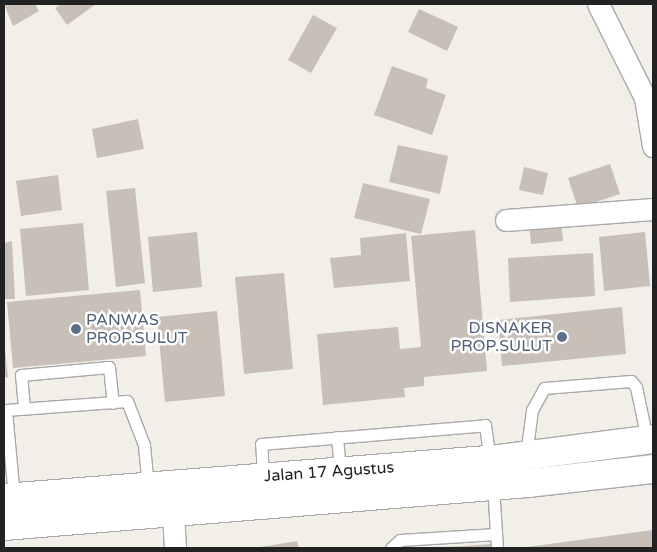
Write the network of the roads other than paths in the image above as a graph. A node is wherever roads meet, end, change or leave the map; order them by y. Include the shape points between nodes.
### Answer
1 (598, 4) edge
2 (653, 146) edge
3 (653, 210) edge
4 (506, 220) dead end
5 (113, 403) junction
6 (24, 408) junction
7 (336, 437) junction
8 (650, 439) edge
9 (526, 455) junction
10 (653, 469) edge
11 (340, 472) junction
12 (492, 473) junction
13 (263, 477) junction
14 (164, 495) junction
15 (14, 497) edge
16 (15, 525) edge
17 (496, 534) junction
18 (175, 548) edge
19 (391, 548) edge
20 (497, 548) edge

1 - 2 street via 646,98
3 - 4 street
5 - 6 lane
5 - 6 lane via 109,367 21,375
5 - 14 lane via 127,401
6 - 15 lane via 6,410
7 - 11 lane
7 - 12 lane via 486,425
7 - 13 lane via 261,444
8 - 9 street, Jalan 17 Agustus
8 - 9 lane via 636,387 631,381 544,388 532,410
9 - 12 street, Jalan 17 Agustus
10 - 12 street, Jalan 17 Agustus
11 - 12 street, Jalan 17 Agustus
11 - 13 street, Jalan 17 Agustus
12 - 14 street, Jalan 17 Agustus
12 - 17 lane
13 - 14 street, Jalan 17 Agustus
14 - 15 street, Jalan 17 Agustus
14 - 16 street, Jalan 17 Agustus
14 - 18 street
15 - 16 street
17 - 19 lane via 400,540
17 - 20 lane

